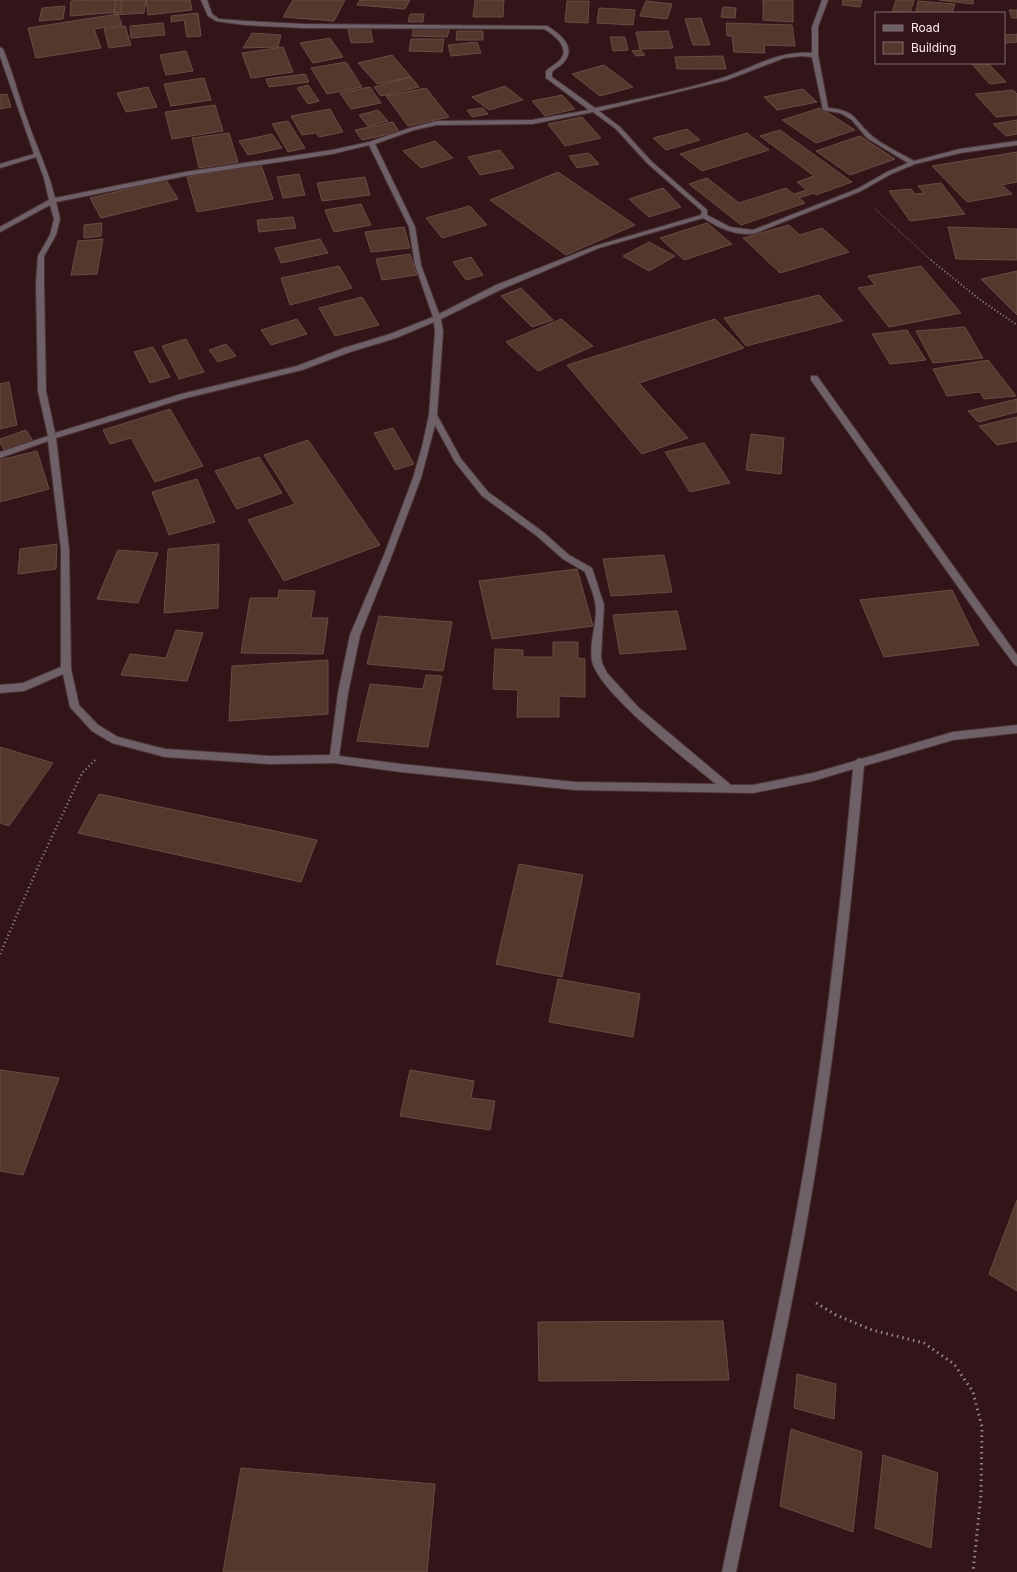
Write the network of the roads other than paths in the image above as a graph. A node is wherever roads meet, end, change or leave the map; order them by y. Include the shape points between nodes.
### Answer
1 (204, 0) edge
2 (825, 0) edge
3 (0, 50) edge
4 (815, 55) junction
5 (593, 110) junction
6 (370, 143) junction
7 (1017, 143) edge
8 (37, 155) junction
9 (913, 163) junction
10 (0, 166) edge
11 (52, 201) junction
12 (704, 216) junction
13 (0, 230) edge
14 (437, 318) junction
15 (814, 378) dead end
16 (433, 415) junction
17 (52, 437) junction
18 (0, 456) edge
19 (1017, 662) edge
20 (66, 669) junction
21 (0, 689) edge
22 (1017, 728) edge
23 (334, 759) junction
24 (860, 762) junction
25 (728, 788) junction
26 (729, 1572) edge

1 - 5 street via 210,15 218,20 245,23 303,26 545,27 557,34 565,45 566,53 550,70 549,78
2 - 4 street via 815,26
3 - 8 street
4 - 5 street via 783,56 724,79
4 - 9 street via 824,109 842,111 854,119 869,137
5 - 6 street via 532,122 437,123
5 - 12 street via 618,128 649,162 705,211
6 - 11 street via 332,152 185,174
6 - 14 street via 412,227 418,265
7 - 9 street via 960,151
8 - 10 street
8 - 11 street via 47,178
9 - 12 street via 859,190 754,232 736,233 724,229
11 - 13 street
11 - 17 street via 57,219 53,235 41,256 40,284 42,391
12 - 14 street via 597,247 499,287
14 - 16 street via 439,332
14 - 17 street via 299,368 184,396
15 - 19 street
16 - 23 street via 417,478 355,635 343,693
16 - 25 street via 458,460 485,494 540,534 566,557 589,570 600,606 597,663 610,685
17 - 18 street
17 - 20 street via 65,549
20 - 21 street via 24,687
20 - 23 street via 74,707 95,728 115,740 165,753 270,760
22 - 24 street via 953,736
23 - 25 street via 575,786
24 - 25 street via 813,777 754,789
24 - 26 street via 848,891 830,1036 801,1219

